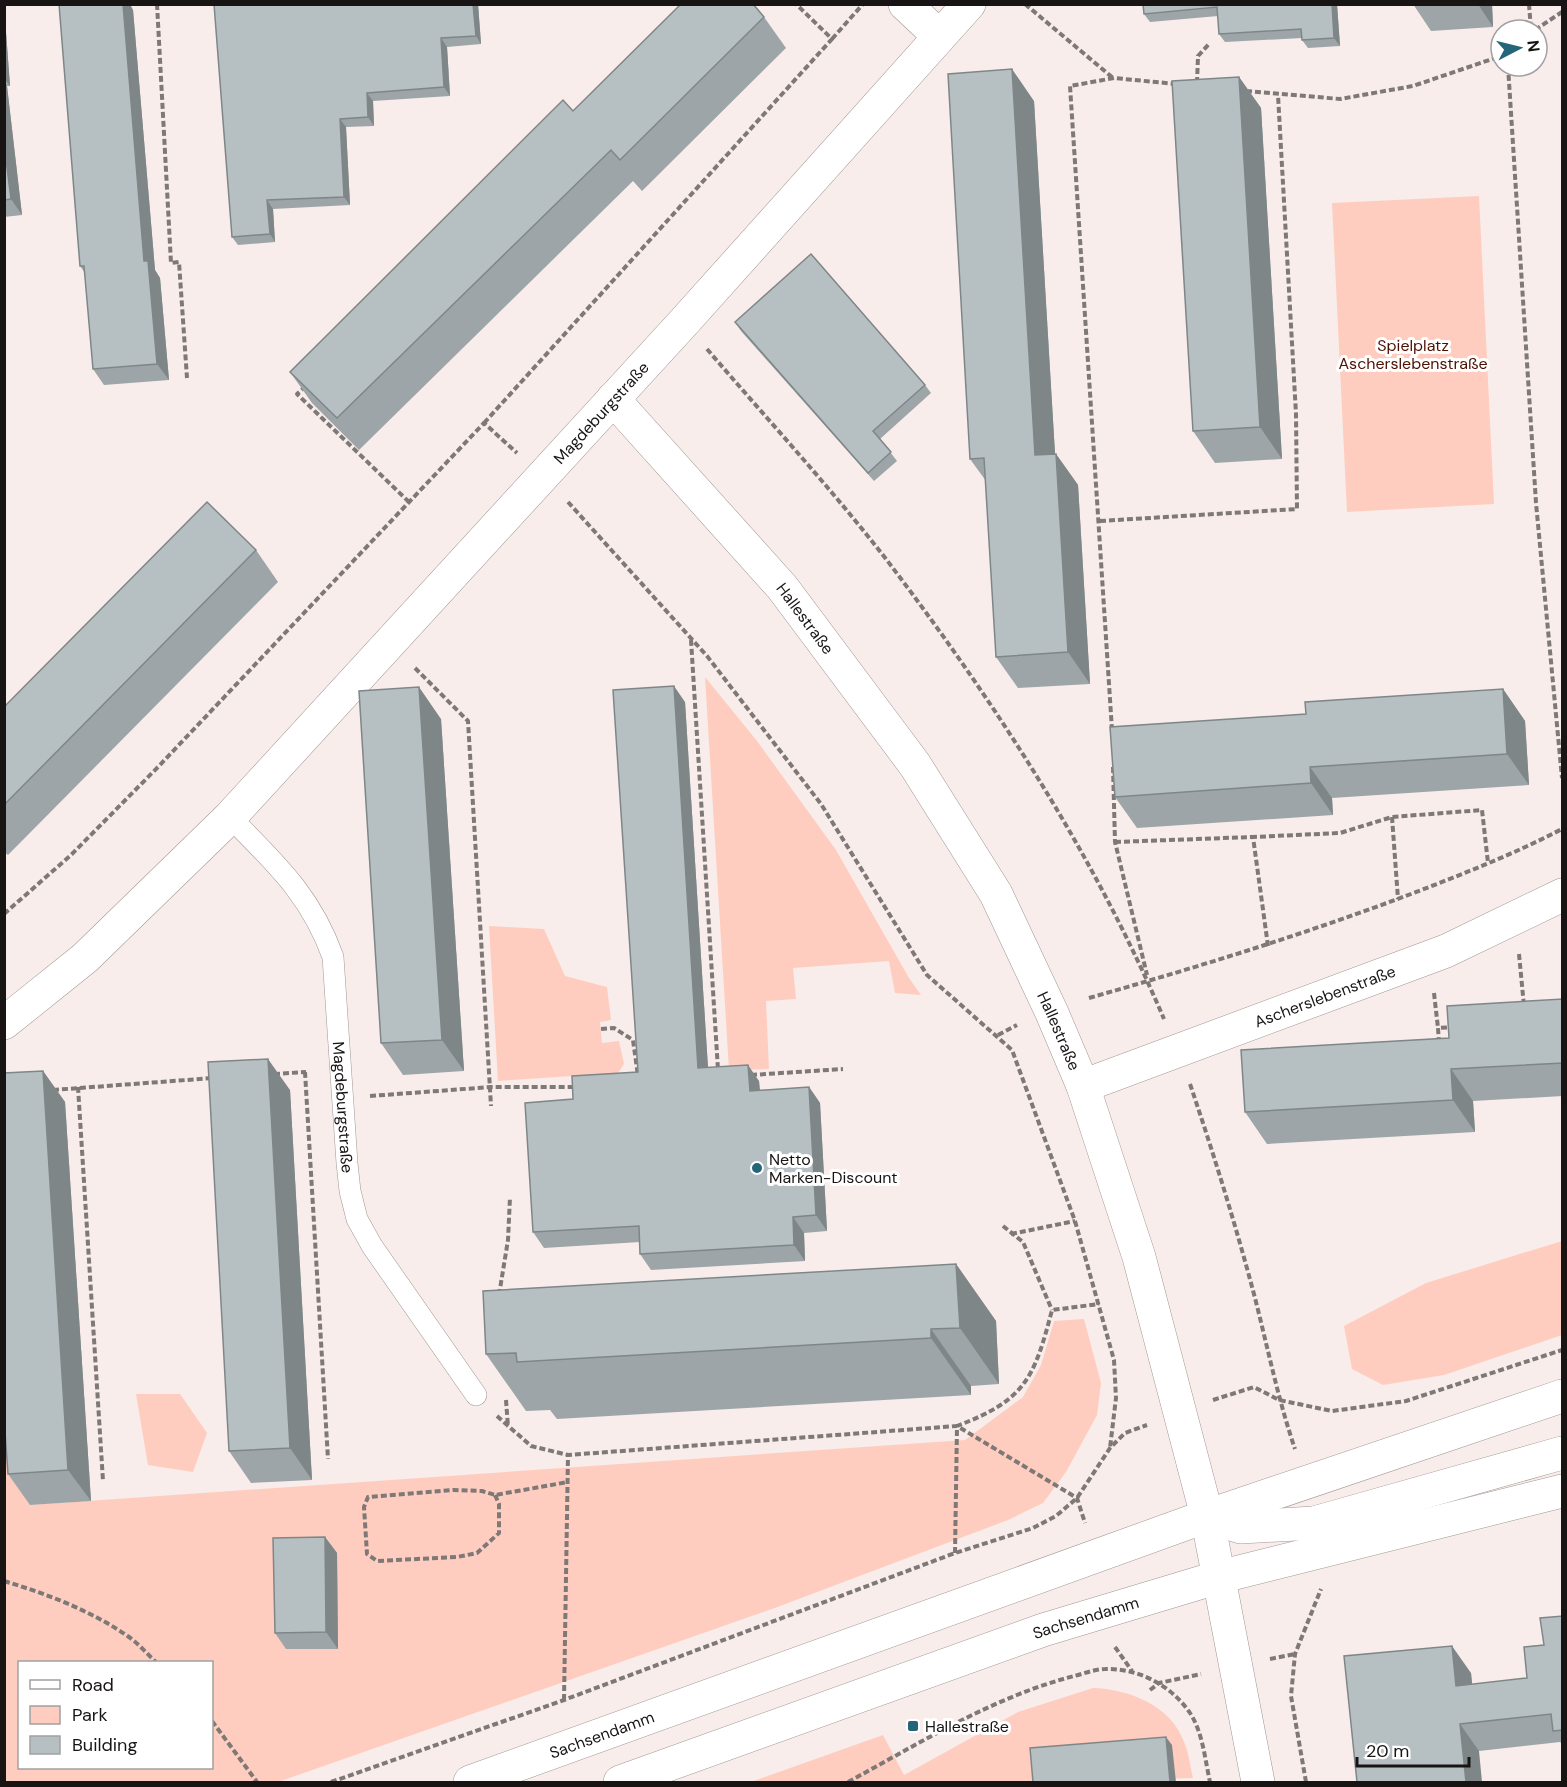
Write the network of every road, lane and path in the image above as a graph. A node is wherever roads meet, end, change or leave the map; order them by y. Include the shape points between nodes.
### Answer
1 (157, 4) edge
2 (796, 4) edge
3 (863, 4) edge
4 (905, 4) edge
5 (969, 4) edge
6 (1025, 4) edge
7 (1563, 12) edge
8 (1549, 20) edge
9 (939, 36) junction
10 (832, 39) junction
11 (1209, 44) dead end
12 (1489, 60) edge
13 (1114, 78) junction
14 (1509, 78) edge
15 (1197, 86) junction
16 (1207, 87) edge
17 (1238, 90) edge
18 (1278, 95) junction
19 (684, 322) junction
20 (187, 378) dead end
21 (314, 378) edge
22 (613, 399) junction
23 (484, 423) junction
24 (542, 475) junction
25 (409, 502) junction
26 (1100, 521) junction
27 (691, 638) junction
28 (389, 642) junction
29 (1112, 741) edge
30 (1113, 764) edge
31 (1563, 778) edge
32 (230, 817) junction
33 (1392, 817) junction
34 (1563, 829) edge
35 (1254, 837) junction
36 (1115, 842) junction
37 (1488, 863) junction
38 (1563, 895) edge
39 (1398, 898) junction
40 (4, 914) edge
41 (1268, 946) junction
42 (1520, 954) dead end
43 (1148, 982) junction
44 (1434, 990) dead end
45 (1089, 999) dead end
46 (1525, 1012) edge
47 (4, 1023) edge
48 (1017, 1025) dead end
49 (1460, 1027) edge
50 (1438, 1028) junction
51 (601, 1029) dead end
52 (998, 1035) junction
53 (1439, 1046) edge
54 (1178, 1051) junction
55 (843, 1069) dead end
56 (341, 1070) junction
57 (305, 1072) junction
58 (269, 1074) edge
59 (741, 1075) edge
60 (718, 1076) edge
61 (221, 1077) edge
62 (639, 1083) edge
63 (581, 1086) edge
64 (1083, 1086) junction
65 (78, 1087) junction
66 (491, 1087) junction
67 (46, 1091) edge
68 (343, 1099) junction
69 (491, 1106) dead end
70 (510, 1197) dead end
71 (1075, 1221) junction
72 (1002, 1226) dead end
73 (1010, 1234) junction
74 (497, 1299) edge
75 (1099, 1304) junction
76 (1052, 1310) junction
77 (1563, 1350) edge
78 (476, 1395) joint
79 (1563, 1396) edge
80 (506, 1397) edge
81 (1279, 1400) junction
82 (1179, 1412) junction
83 (957, 1426) junction
84 (508, 1427) junction
85 (1110, 1448) junction
86 (1563, 1453) edge
87 (568, 1455) junction
88 (328, 1459) dead end
89 (103, 1481) dead end
90 (568, 1482) junction
91 (1306, 1482) junction
92 (1563, 1491) edge
93 (495, 1495) junction
94 (1077, 1498) junction
95 (1207, 1516) junction
96 (1087, 1527) dead end
97 (1323, 1549) junction
98 (956, 1553) junction
99 (1219, 1577) junction
100 (4, 1581) edge
101 (1116, 1651) dead end
102 (1295, 1654) junction
103 (1276, 1658) dead end
104 (155, 1661) edge
105 (1132, 1671) junction
106 (1194, 1675) dead end
107 (1159, 1683) junction
108 (1150, 1690) dead end
109 (564, 1700) junction
110 (213, 1722) edge
111 (257, 1782) edge
112 (331, 1782) edge
113 (470, 1782) edge
114 (620, 1782) edge
115 (848, 1782) edge
116 (1210, 1782) edge
117 (1258, 1782) edge
118 (1306, 1782) edge

1 - 20 path via 171,263 179,262
2 - 10 path
3 - 10 path
4 - 9 street
5 - 9 street, Magdeburgstraße
6 - 13 path
7 - 8 path
9 - 19 street, Magdeburgstraße
10 - 23 path
11 - 15 path via 1198,56
12 - 18 path via 1413,86 1340,99
13 - 15 path
13 - 26 path via 1070,86
14 - 31 path via 1536,503
15 - 16 path
17 - 18 path
18 - 26 path via 1296,414 1297,509
19 - 22 street, Magdeburgstraße
19 - 43 path via 885,558 987,697 1037,773
21 - 25 path via 297,394
22 - 24 street, Magdeburgstraße
22 - 64 street, Hallestraße via 782,587 915,765 996,894
23 - 24 path
23 - 25 path
24 - 27 path via 594,527
24 - 28 street, Magdeburgstraße
25 - 40 path via 79,847
26 - 29 path
27 - 52 path via 821,804 927,975
27 - 60 path
28 - 32 street, Magdeburgstraße
28 - 66 path via 468,722
30 - 36 path
32 - 47 street, Magdeburgstraße via 85,958
32 - 56 lane, Magdeburgstraße via 303,895 323,929 333,957
33 - 35 path via 1340,833
33 - 37 path via 1482,810
33 - 39 path
34 - 37 path
35 - 36 path
35 - 41 path
36 - 43 path
37 - 39 path
38 - 54 street, Ascherslebenstraße via 1446,951
39 - 41 path
41 - 43 path
42 - 46 path
43 - 45 path
43 - 54 path
44 - 50 path
48 - 52 path
49 - 50 path
50 - 53 path
51 - 62 path via 614,1028 633,1040
52 - 71 path via 1012,1050
54 - 64 street, Ascherslebenstraße
54 - 81 path via 1226,1193
55 - 59 path
56 - 57 path
56 - 68 lane, Magdeburgstraße
57 - 58 path
57 - 88 path
61 - 65 path
63 - 66 path
64 - 82 street, Hallestraße via 1139,1257
65 - 67 path
65 - 89 path
66 - 68 path
66 - 69 path
68 - 78 lane, Magdeburgstraße via 350,1191 357,1219
70 - 74 path via 508,1240
71 - 73 path
71 - 75 path
72 - 73 path
73 - 76 path via 1023,1242
75 - 76 path
75 - 85 path via 1114,1360 1116,1398
76 - 83 path via 1037,1362 1021,1389 991,1413
77 - 81 path via 1406,1401 1332,1412
78 - 84 path
79 - 91 street, Sachsendamm
80 - 84 path
81 - 82 path via 1254,1387
81 - 91 path
82 - 85 path via 1125,1433
82 - 95 street, Hallestraße
83 - 87 path
83 - 94 path
83 - 98 path
84 - 87 path via 531,1446
85 - 94 path
86 - 95 street via 1314,1523 1242,1527
87 - 90 path
90 - 93 path
90 - 109 path
91 - 95 street, Sachsendamm
92 - 97 street, Sachsendamm
93 - 93 path via 454,1490 368,1497 364,1507 368,1554 377,1561 410,1561 477,1553 499,1533 500,1512
94 - 96 path
94 - 98 path via 1056,1516 1033,1528
95 - 99 street, Hallestraße
95 - 113 street, Sachsendamm
97 - 99 street, Sachsendamm
97 - 102 path via 1328,1573
98 - 109 path
99 - 114 street, Sachsendamm via 1043,1630
99 - 117 street, Hallestraße
100 - 104 path via 43,1593 92,1616 129,1637
101 - 105 path
102 - 103 path
102 - 118 path via 1291,1696
105 - 107 path
105 - 115 path via 1103,1669 1048,1683 960,1721
106 - 107 path
107 - 108 path
107 - 116 path via 1190,1714 1201,1738
109 - 112 path
110 - 111 path

